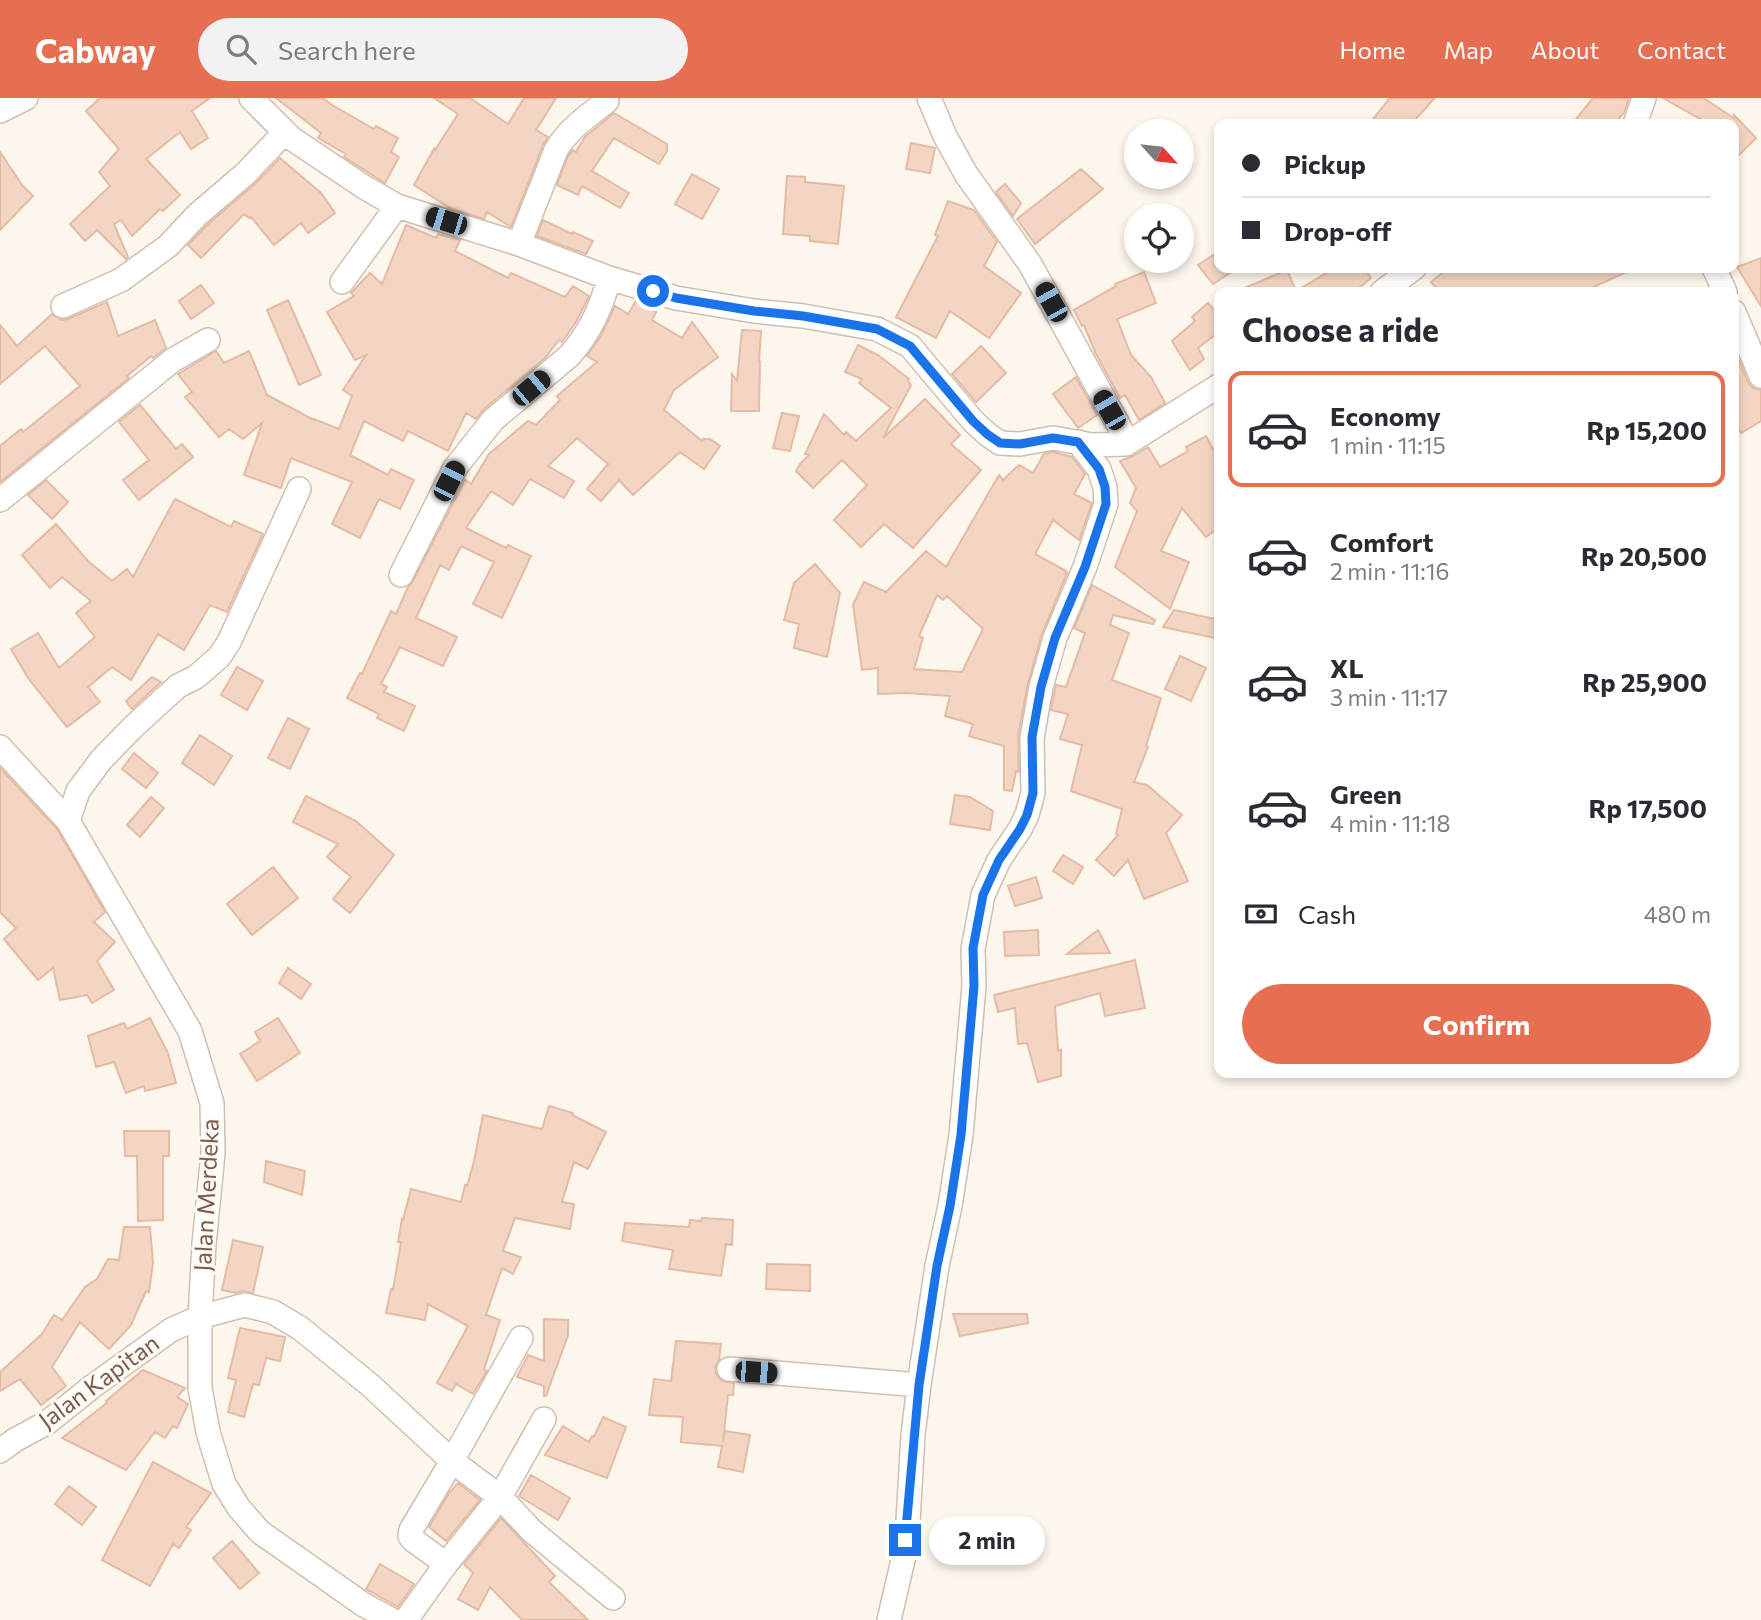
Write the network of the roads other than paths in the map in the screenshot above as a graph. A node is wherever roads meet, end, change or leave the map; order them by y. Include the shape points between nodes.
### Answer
1 (26, 98) edge
2 (251, 98) edge
3 (929, 98) edge
4 (1644, 98) edge
5 (607, 101) dead end
6 (0, 111) edge
7 (1636, 119) edge
8 (285, 132) junction
9 (397, 206) junction
10 (519, 244) junction
11 (1407, 273) edge
12 (609, 278) junction
13 (342, 282) dead end
14 (1389, 287) edge
15 (63, 306) dead end
16 (1739, 324) edge
17 (208, 340) dead end
18 (1761, 376) edge
19 (1214, 390) edge
20 (1078, 442) junction
21 (1126, 444) junction
22 (299, 489) dead end
23 (0, 500) edge
24 (401, 575) dead end
25 (0, 747) edge
26 (68, 821) junction
27 (200, 1317) junction
28 (521, 1338) dead end
29 (729, 1369) dead end
30 (919, 1385) junction
31 (544, 1419) dead end
32 (0, 1451) edge
33 (452, 1461) junction
34 (500, 1497) junction
35 (446, 1564) junction
36 (613, 1598) dead end
37 (392, 1620) edge
38 (405, 1620) edge
39 (889, 1620) edge

1 - 6 street
2 - 8 street
3 - 21 street via 966,174 1030,264
4 - 7 street
5 - 10 street via 572,128 556,150
8 - 9 street
8 - 15 street via 168,246 121,280
9 - 10 street
9 - 13 street
10 - 12 street
11 - 14 street
12 - 20 street via 676,298 877,329 910,346 973,421 1000,443 1053,438
12 - 24 street via 592,324 575,349 493,420 456,468
16 - 18 street
17 - 23 street via 173,360
19 - 21 street
20 - 21 street
20 - 30 street via 1099,469 1106,504 1041,687 1032,737 1033,793 1027,815 983,895 973,948 961,1135
22 - 26 street via 219,657 178,686 102,760 78,791
25 - 26 street, Jalan Merdeka
26 - 27 street, Jalan Merdeka via 190,1031 212,1103 213,1153
27 - 32 street, Jalan Kapitan via 172,1330 48,1422
27 - 33 street, Jalan Kapitan via 245,1305 273,1312 370,1385
27 - 37 street, Jalan Merdeka via 200,1388 208,1432 224,1484 239,1508 260,1532
28 - 33 street
29 - 30 street
30 - 39 street via 908,1521
31 - 34 street
33 - 34 street, Jalan Kapitan
33 - 35 street via 410,1535
34 - 35 street
34 - 36 street, Jalan Kapitan via 532,1531
35 - 38 street

